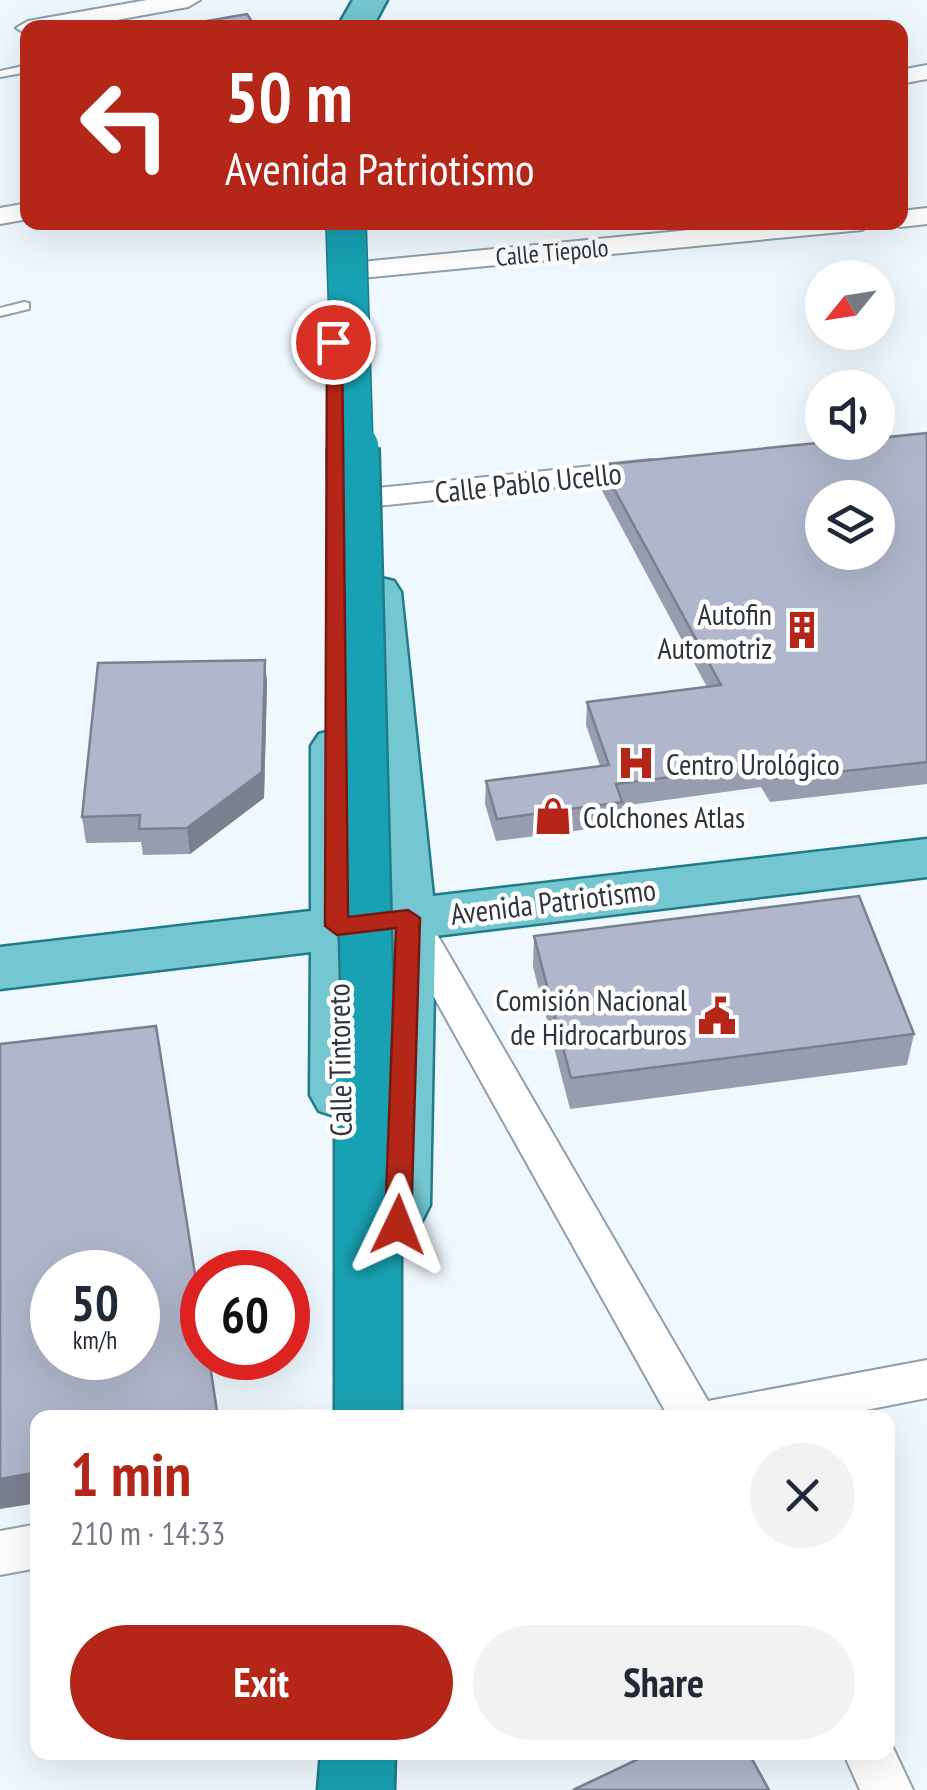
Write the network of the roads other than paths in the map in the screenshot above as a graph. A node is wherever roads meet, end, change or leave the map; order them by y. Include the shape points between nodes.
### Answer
1 (188, 0) edge
2 (112, 20) edge
3 (331, 230) edge
4 (608, 230) edge
5 (355, 238) edge
6 (24, 306) dead end
7 (0, 312) edge
8 (676, 466) edge
9 (368, 498) junction
10 (927, 858) edge
11 (408, 918) junction
12 (337, 926) junction
13 (0, 968) edge
14 (927, 1379) edge
15 (345, 1410) edge
16 (368, 1410) edge
17 (392, 1410) edge
18 (689, 1410) edge
19 (759, 1410) edge
20 (30, 1547) edge
21 (0, 1553) edge
22 (330, 1760) edge
23 (358, 1760) edge
24 (381, 1760) edge
25 (872, 1760) edge
26 (328, 1790) edge
27 (356, 1790) edge
28 (380, 1790) edge
29 (887, 1790) edge

1 - 2 street
3 - 12 main road, Calle Tintoreto
4 - 5 street, Calle Tiepolo
5 - 9 main road, Calle Tintoreto
5 - 16 highway, bridge via 368,918
6 - 7 lane
8 - 9 street, Calle Pablo Ucello
9 - 11 main road, Calle Tintoreto
10 - 11 main road, Avenida Patriotismo
11 - 12 main road, Avenida Patriotismo
11 - 17 main road, Calle Tintoreto
11 - 18 street, Calle Tintoreto
12 - 13 main road, Avenida Patriotismo
12 - 15 main road, Calle Tintoreto
14 - 19 street
20 - 21 street
22 - 26 main road
23 - 27 highway
24 - 28 main road
25 - 29 street

